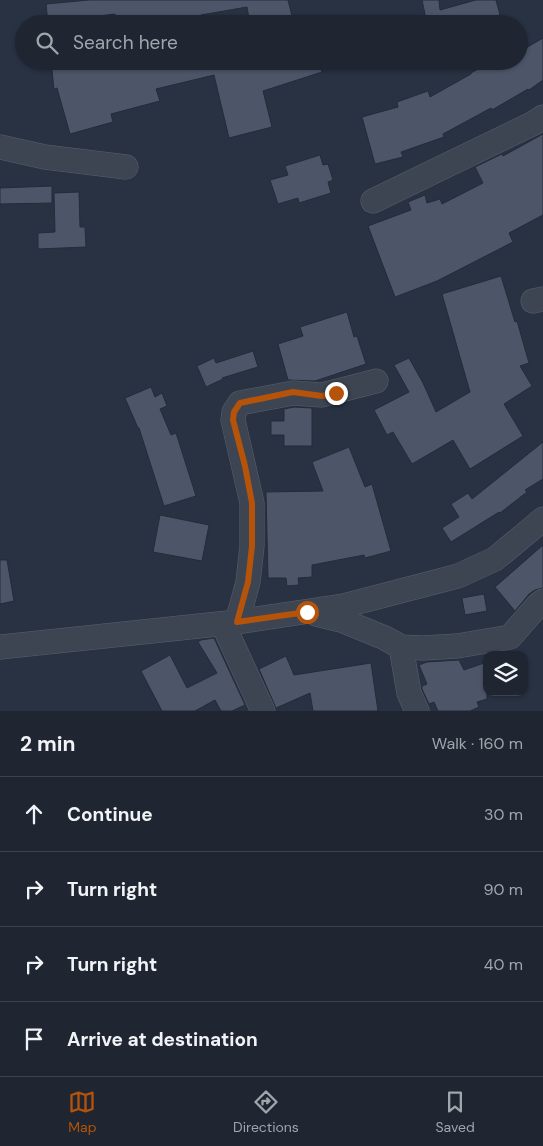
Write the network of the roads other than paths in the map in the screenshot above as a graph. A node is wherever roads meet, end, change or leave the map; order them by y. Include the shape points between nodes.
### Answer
1 (543, 117) edge
2 (0, 147) edge
3 (126, 167) dead end
4 (373, 201) dead end
5 (376, 381) dead end
6 (543, 519) edge
7 (543, 601) edge
8 (307, 612) junction
9 (230, 623) junction
10 (0, 647) edge
11 (401, 647) junction
12 (263, 711) edge
13 (417, 711) edge

1 - 4 street
2 - 3 street via 45,157
5 - 9 street via 322,396 293,392 249,401 240,403 234,412 233,420 252,503 252,546 248,582
6 - 8 street via 495,560 458,576 343,606
7 - 11 street via 510,637 457,646
8 - 9 street
8 - 11 street via 341,620
9 - 10 street
9 - 12 street
11 - 13 street via 409,693

